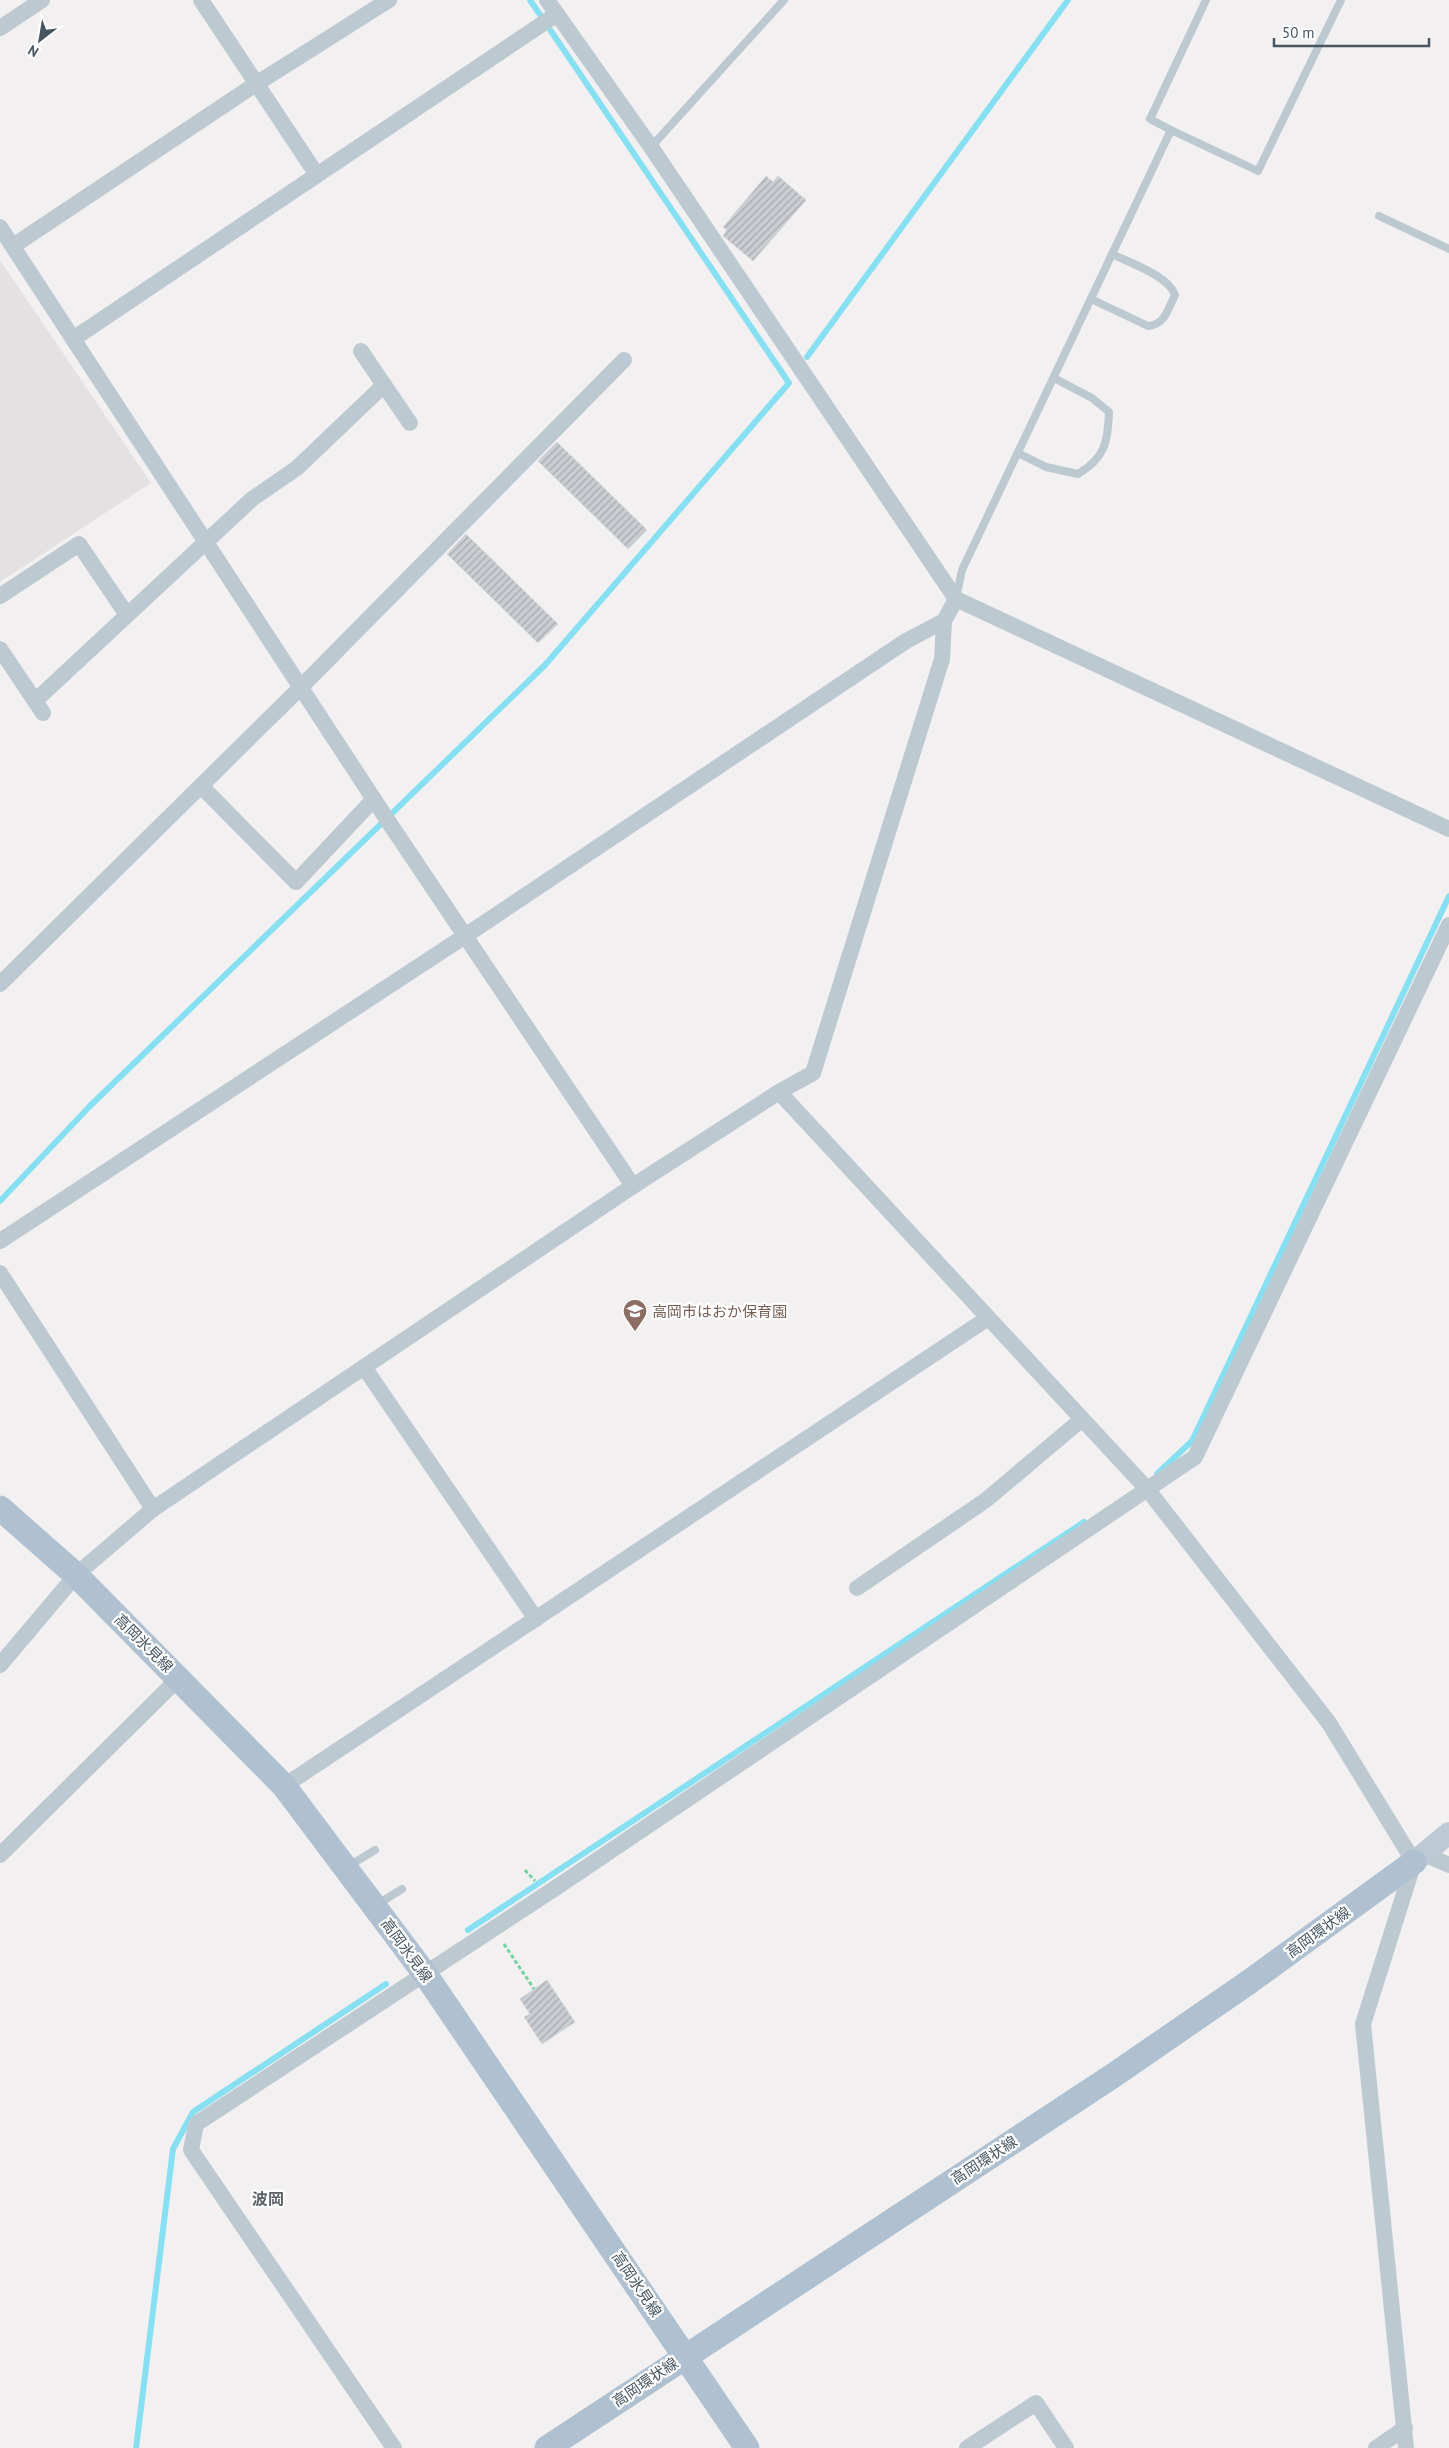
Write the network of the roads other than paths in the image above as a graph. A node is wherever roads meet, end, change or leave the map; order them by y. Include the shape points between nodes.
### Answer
1 (42, 0) edge
2 (201, 0) edge
3 (389, 0) edge
4 (547, 0) edge
5 (784, 0) edge
6 (1206, 0) edge
7 (1340, 0) edge
8 (557, 14) junction
9 (0, 28) edge
10 (256, 84) junction
11 (1171, 130) junction
12 (651, 147) junction
13 (317, 175) junction
14 (1379, 216) dead end
15 (0, 227) edge
16 (13, 246) junction
17 (1449, 249) edge
18 (1112, 254) junction
19 (1091, 299) junction
20 (74, 339) junction
21 (361, 351) dead end
22 (624, 360) dead end
23 (1054, 378) junction
24 (384, 385) junction
25 (410, 424) dead end
26 (1018, 452) junction
27 (205, 543) junction
28 (0, 596) edge
29 (956, 600) junction
30 (127, 615) junction
31 (944, 621) junction
32 (0, 649) edge
33 (301, 687) junction
34 (201, 786) junction
35 (376, 802) junction
36 (1449, 830) edge
37 (1449, 925) edge
38 (465, 936) junction
39 (0, 984) edge
40 (779, 1092) junction
41 (633, 1186) junction
42 (0, 1241) edge
43 (0, 1273) edge
44 (988, 1318) junction
45 (364, 1367) junction
46 (1082, 1420) junction
47 (1146, 1489) junction
48 (0, 1508) edge
49 (153, 1509) junction
50 (76, 1575) junction
51 (857, 1588) dead end
52 (536, 1619) junction
53 (0, 1665) edge
54 (179, 1678) junction
55 (284, 1786) junction
56 (1449, 1833) edge
57 (374, 1850) dead end
58 (0, 1855) edge
59 (1419, 1858) junction
60 (1449, 1865) edge
61 (346, 1868) junction
62 (402, 1889) dead end
63 (375, 1906) junction
64 (424, 1974) junction
65 (685, 2355) junction
66 (1405, 2428) junction
67 (394, 2448) edge
68 (547, 2448) edge
69 (747, 2448) edge
70 (967, 2448) edge
71 (1066, 2448) edge
72 (1376, 2448) edge
73 (1406, 2448) edge

1 - 9 street
2 - 10 street
3 - 10 street
4 - 8 street
5 - 12 lane
6 - 11 lane via 1150,119
7 - 11 lane via 1258,171
8 - 12 street
8 - 13 street
10 - 13 street
10 - 16 street
11 - 18 lane
12 - 29 street
13 - 20 street
14 - 17 lane
15 - 16 street
16 - 20 street
18 - 19 lane
18 - 19 lane via 1172,287 1175,295 1163,321 1148,326
19 - 23 lane
20 - 27 street
21 - 24 street
22 - 33 street
23 - 26 lane
23 - 26 lane via 1092,398 1109,412 1109,432 1100,457 1078,474 1046,467
24 - 25 street
24 - 27 street via 297,468 252,499
26 - 29 lane via 962,570
27 - 30 street
27 - 33 street
28 - 30 street via 79,544
29 - 31 street
29 - 36 street
30 - 32 street via 39,707
31 - 38 street via 906,641
31 - 40 street via 942,659 813,1073
33 - 34 street
33 - 35 street
34 - 35 street via 296,882
34 - 39 street
35 - 38 street
37 - 47 street via 1195,1457
38 - 41 street
38 - 42 street
40 - 41 street
40 - 44 street
41 - 45 street
43 - 49 street
44 - 46 street
44 - 52 street
45 - 49 street
45 - 52 street
46 - 47 street
46 - 51 street via 986,1500
47 - 59 street via 1329,1723
47 - 64 street via 527,1912
48 - 50 main road, 高岡氷見線
49 - 50 street
50 - 53 street
50 - 54 main road, 高岡氷見線
52 - 55 street
54 - 55 main road, 高岡氷見線
54 - 58 street
55 - 61 main road, 高岡氷見線
56 - 59 street
57 - 61 lane
59 - 60 street
59 - 65 main road, 高岡環状線 via 1130,2064
59 - 66 street via 1363,2024
61 - 63 main road, 高岡氷見線
62 - 63 lane
63 - 64 main road, 高岡氷見線
64 - 65 main road, 高岡氷見線
64 - 67 street via 196,2124 191,2150
65 - 68 main road, 高岡環状線
65 - 69 main road, 高岡氷見線
66 - 72 street
66 - 73 street
70 - 71 street via 1036,2403

